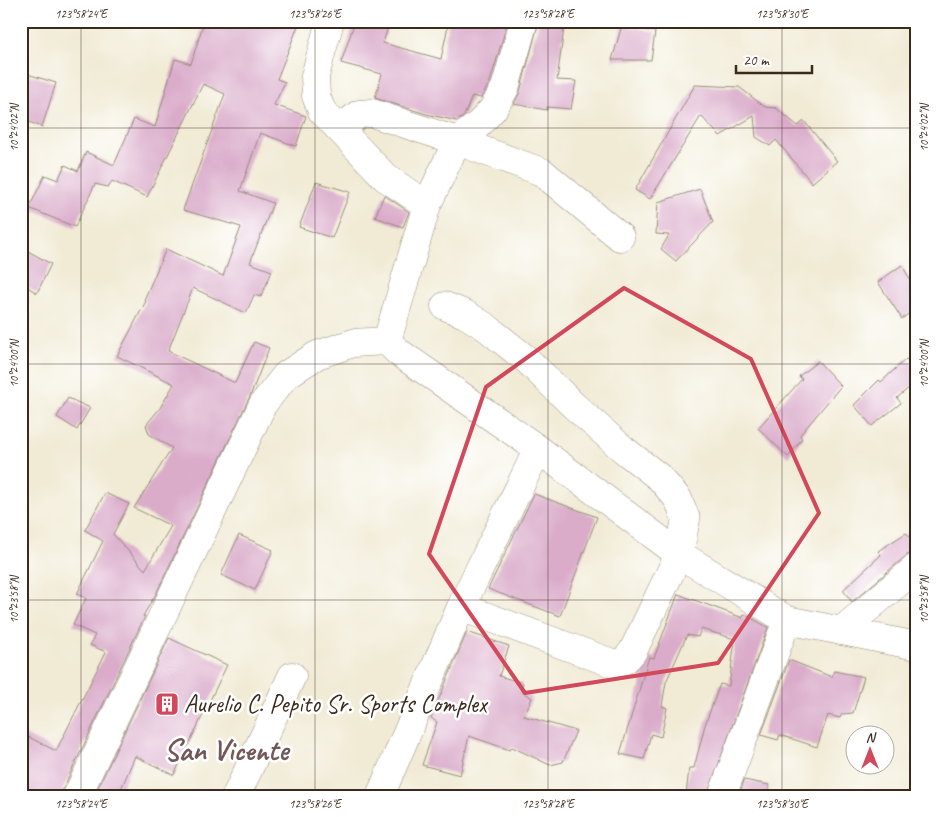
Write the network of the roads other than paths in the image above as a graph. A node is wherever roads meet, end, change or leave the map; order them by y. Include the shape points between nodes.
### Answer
1 (330, 21) edge
2 (524, 21) edge
3 (340, 129) junction
4 (457, 141) junction
5 (427, 205) junction
6 (620, 237) dead end
7 (445, 306) dead end
8 (387, 341) junction
9 (538, 449) junction
10 (679, 554) junction
11 (917, 567) edge
12 (461, 607) junction
13 (787, 620) junction
14 (841, 631) junction
15 (917, 646) edge
16 (292, 676) dead end
17 (77, 796) edge
18 (236, 796) edge
19 (380, 796) edge
20 (722, 796) edge

1 - 3 street via 315,76 316,96 322,110
2 - 4 street via 501,95 478,125
3 - 4 street via 358,114 372,113
3 - 5 street via 386,178
4 - 5 street
4 - 6 street via 542,172
5 - 8 street
7 - 10 street via 486,327 660,478 678,498 686,519
8 - 9 street via 398,352
8 - 17 street via 353,343 317,355 286,375 263,404
9 - 10 street
9 - 12 street
10 - 12 street via 633,651 618,664
10 - 13 street
11 - 14 street
12 - 19 street
13 - 14 street
13 - 20 street
14 - 15 street
16 - 18 street

